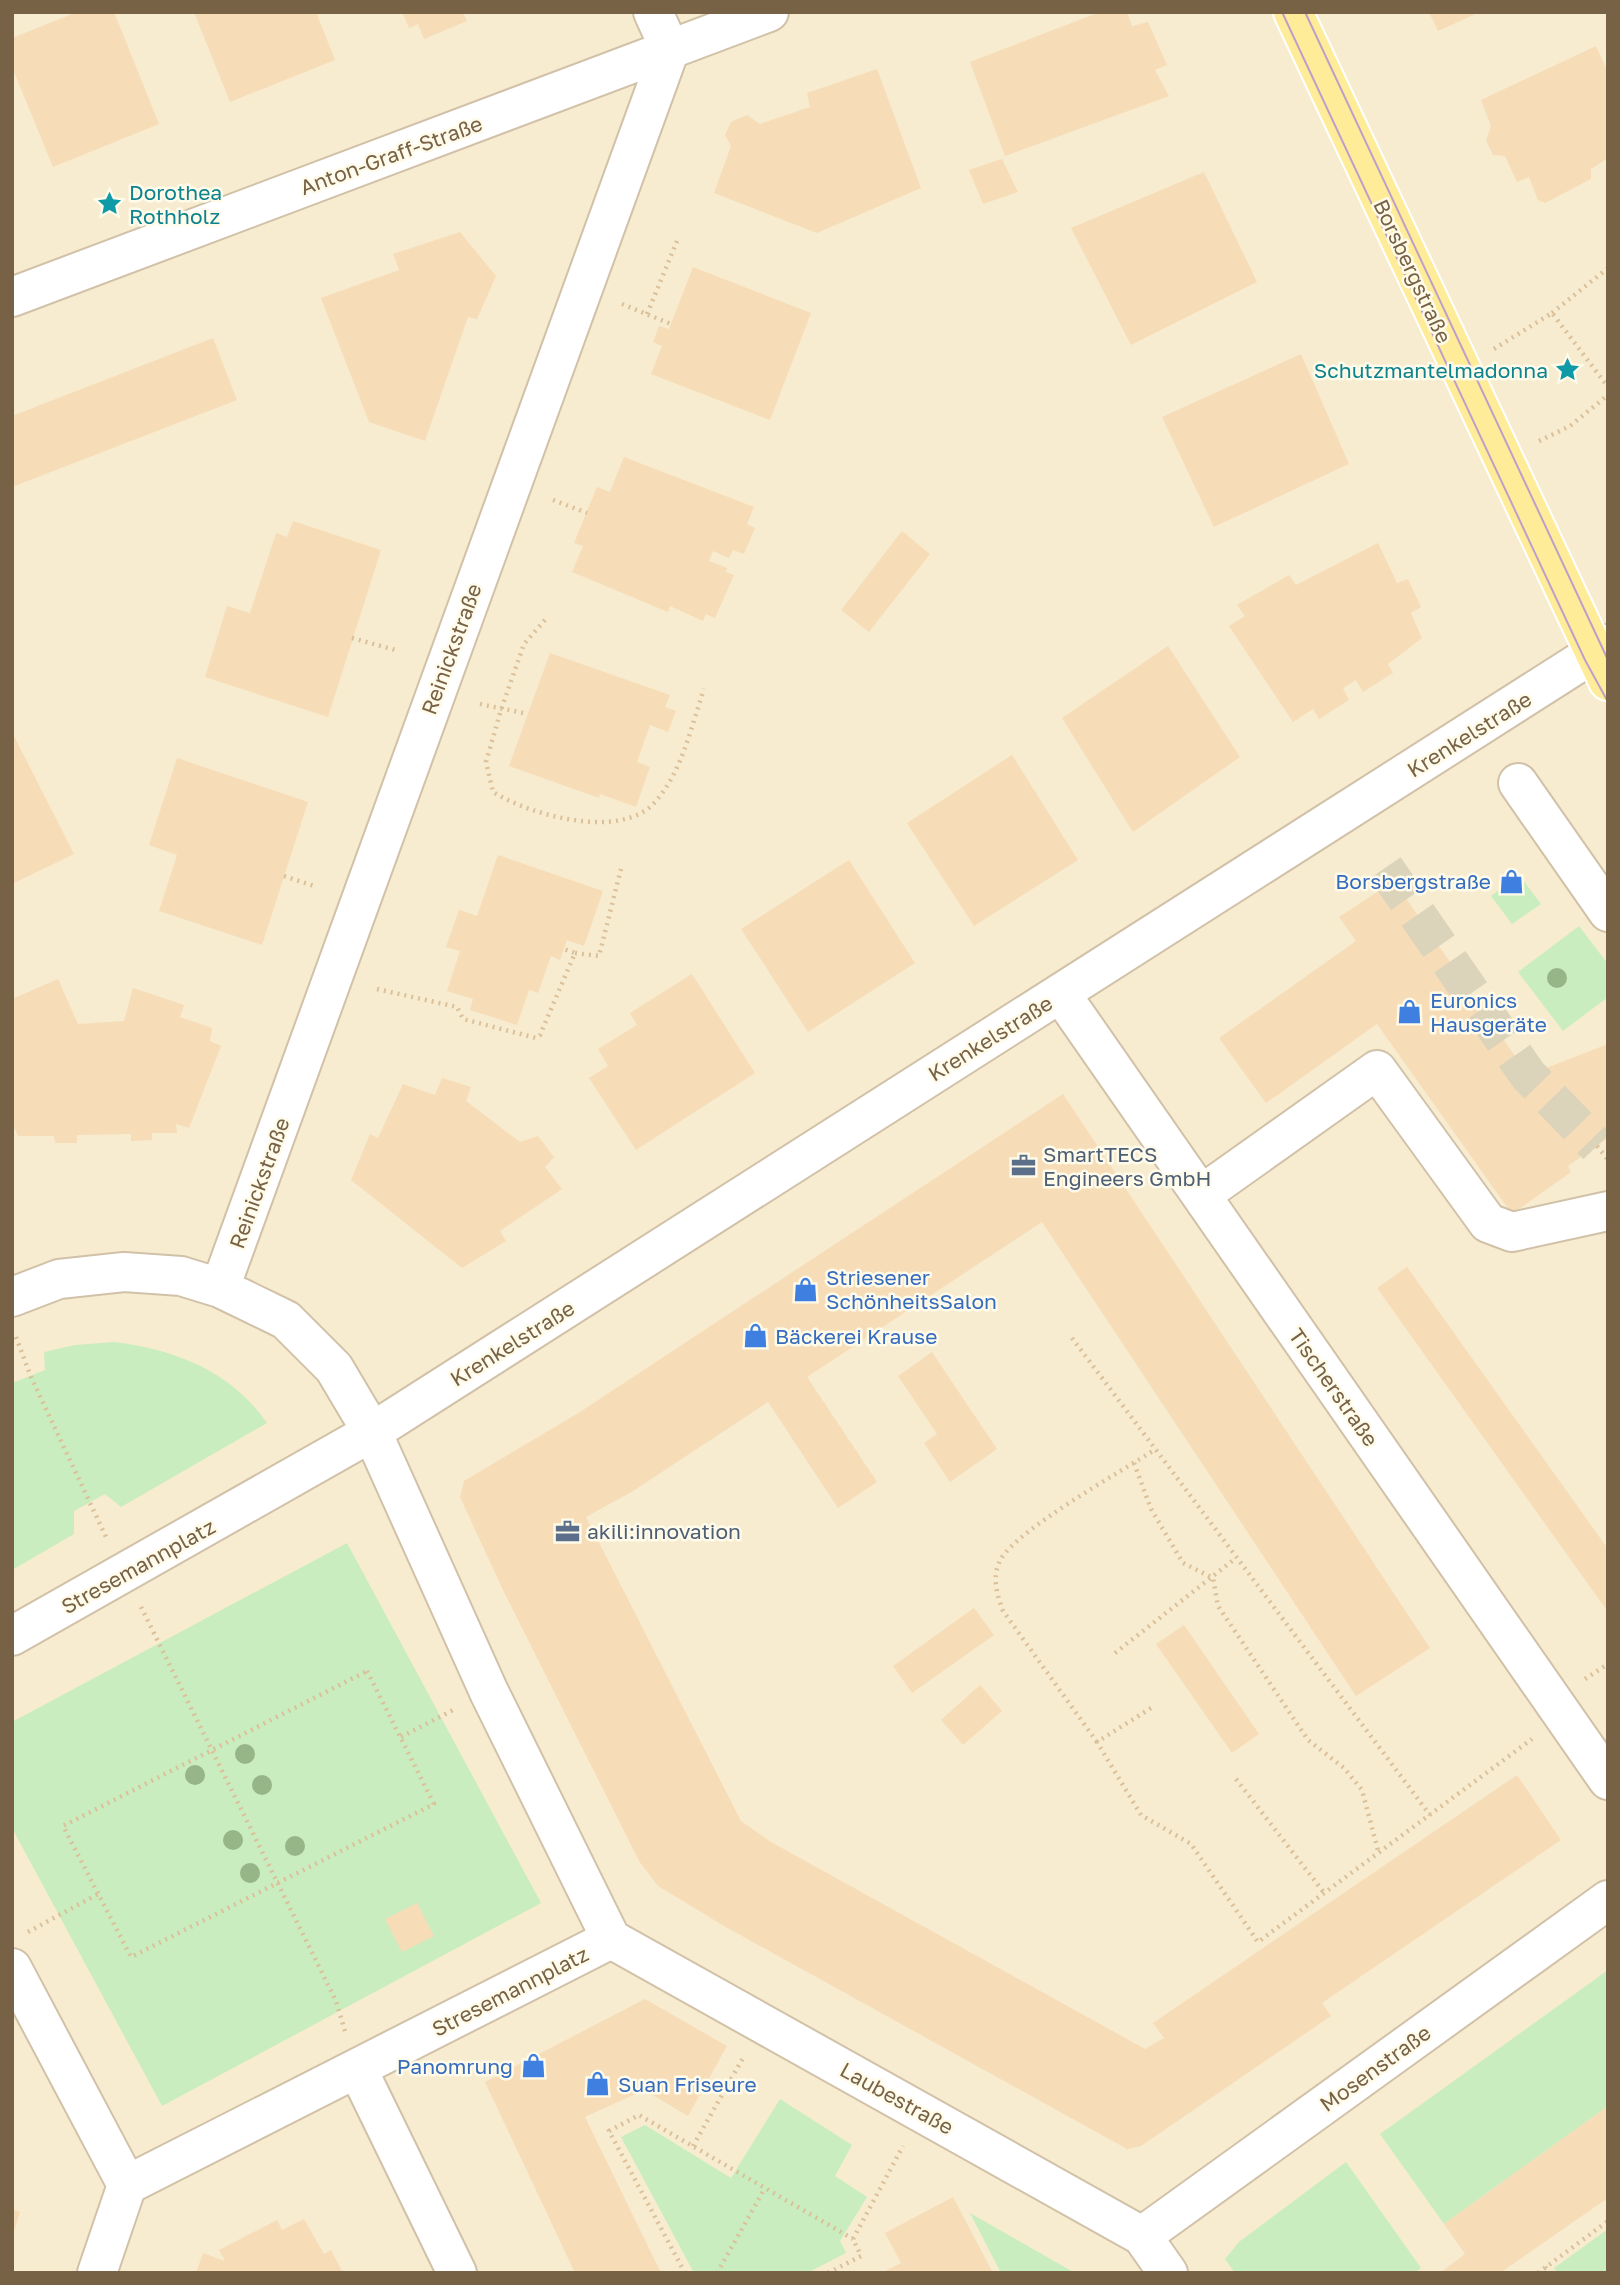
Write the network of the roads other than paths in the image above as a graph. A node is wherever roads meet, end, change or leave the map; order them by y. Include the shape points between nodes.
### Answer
1 (653, 12) edge
2 (769, 12) edge
3 (1293, 12) edge
4 (670, 49) junction
5 (12, 297) edge
6 (1603, 660) edge
7 (1518, 783) dead end
8 (1608, 912) edge
9 (1061, 994) junction
10 (1201, 1195) junction
11 (1608, 1211) edge
12 (220, 1288) junction
13 (12, 1297) edge
14 (372, 1432) junction
15 (12, 1636) edge
16 (1608, 1780) edge
17 (1608, 1900) edge
18 (611, 1939) junction
19 (18, 1951) edge
20 (357, 2068) junction
21 (127, 2185) junction
22 (1142, 2236) junction
23 (97, 2273) edge
24 (457, 2273) edge
25 (1168, 2273) edge

1 - 4 street
2 - 4 street, Anton-Graff-Straße
3 - 6 main road, Borsbergstraße via 1502,460
4 - 5 street, Anton-Graff-Straße
4 - 12 street, Reinickstraße
6 - 9 street, Krenkelstraße
7 - 8 street
9 - 10 street, Tischerstraße
9 - 14 street, Krenkelstraße
10 - 11 street via 1377,1070 1488,1223 1512,1232
10 - 16 street, Tischerstraße
12 - 13 street, Stresemannplatz via 181,1276 124,1272 59,1279
12 - 14 street, Stresemannplatz via 286,1320 334,1368
14 - 15 street, Stresemannplatz
14 - 18 street, Stresemannplatz via 489,1692
17 - 22 street, Mosenstraße
18 - 20 street, Stresemannplatz
18 - 22 street, Laubestraße
19 - 21 street
20 - 21 street, Stresemannplatz
20 - 24 street
21 - 23 street
22 - 25 street, Laubestraße

